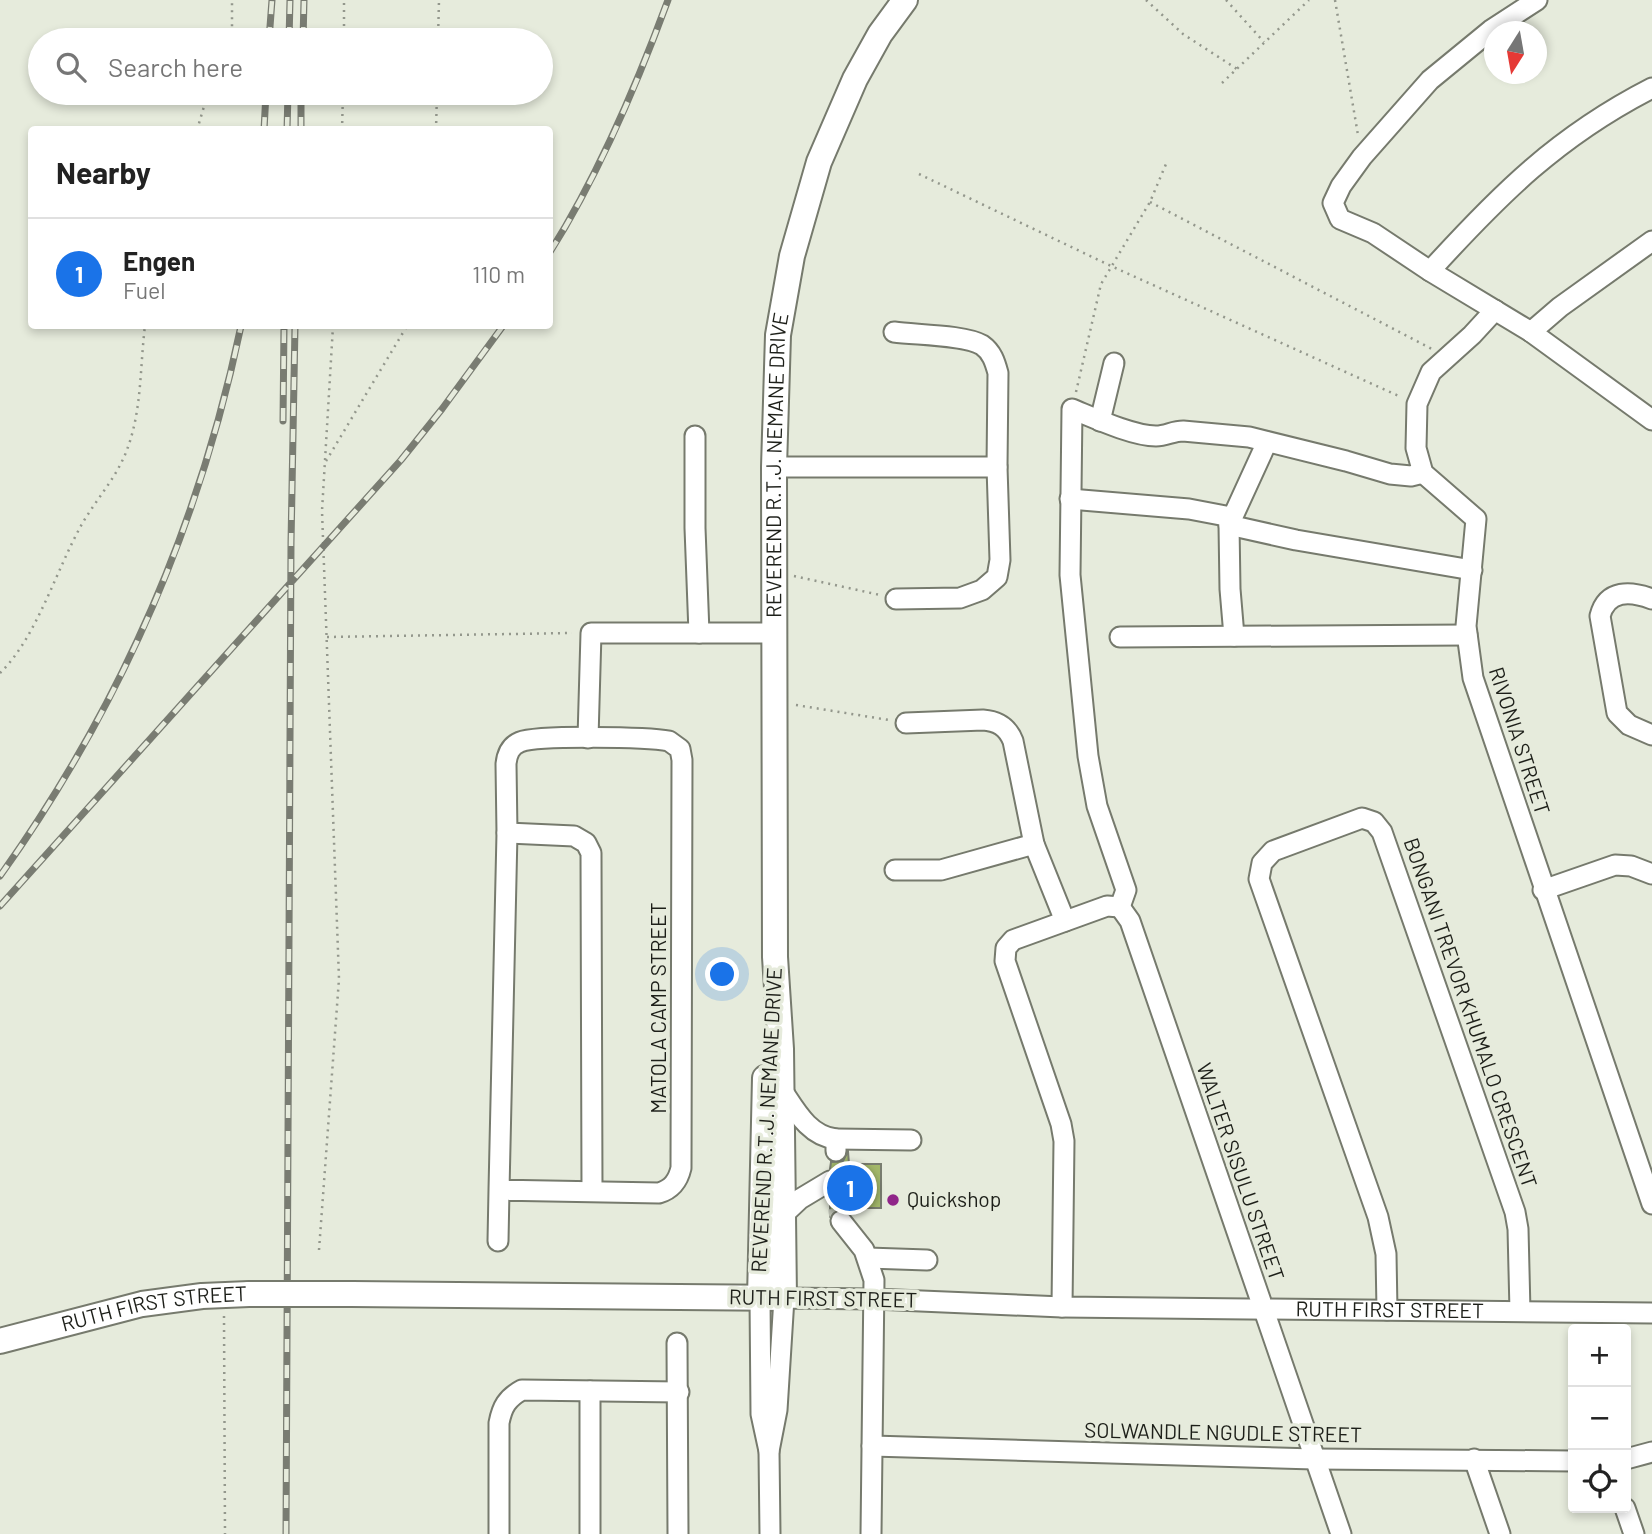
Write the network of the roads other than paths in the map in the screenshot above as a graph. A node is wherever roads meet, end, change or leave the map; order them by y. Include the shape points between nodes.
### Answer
1 (905, 0) edge
2 (1537, 0) edge
3 (1652, 88) edge
4 (1652, 241) edge
5 (1430, 271) junction
6 (1495, 310) junction
7 (894, 332) dead end
8 (1531, 332) junction
9 (1114, 363) dead end
10 (1652, 420) edge
11 (1100, 421) junction
12 (695, 436) dead end
13 (1267, 442) junction
14 (774, 467) junction
15 (997, 467) junction
16 (1423, 472) junction
17 (1070, 499) junction
18 (1230, 521) junction
19 (1472, 570) junction
20 (896, 599) road end
21 (1652, 599) edge
22 (699, 633) junction
23 (776, 633) junction
24 (1467, 635) junction
25 (1234, 636) junction
26 (1120, 637) dead end
27 (906, 723) road end
28 (1652, 735) edge
29 (588, 738) junction
30 (507, 833) junction
31 (1034, 844) junction
32 (895, 870) dead end
33 (1652, 874) edge
34 (1543, 890) junction
35 (1120, 906) junction
36 (1065, 921) junction
37 (775, 957) junction
38 (782, 1090) junction
39 (911, 1140) dead end
40 (830, 1181) dead end
41 (499, 1190) junction
42 (592, 1191) junction
43 (1652, 1204) edge
44 (783, 1215) junction
45 (841, 1221) tunnel mouth
46 (498, 1241) dead end
47 (868, 1258) junction
48 (927, 1259) dead end
49 (772, 1298) junction
50 (874, 1298) junction
51 (1062, 1307) junction
52 (1263, 1309) junction
53 (1387, 1310) junction
54 (1520, 1311) junction
55 (1652, 1313) edge
56 (0, 1341) edge
57 (677, 1343) dead end
58 (590, 1391) junction
59 (678, 1392) junction
60 (872, 1446) junction
61 (1652, 1452) edge
62 (1631, 1458) edge
63 (1314, 1459) junction
64 (1474, 1459) junction
65 (1568, 1461) edge
66 (1627, 1513) edge
67 (499, 1534) edge
68 (590, 1534) edge
69 (678, 1534) edge
70 (770, 1534) edge
71 (871, 1534) edge
72 (1341, 1534) edge
73 (1500, 1534) edge
74 (1634, 1534) edge

1 - 14 main road, REVEREND R.T.J. NEMANE DRIVE via 880,34 843,105 799,225 778,335
2 - 5 street via 1491,30 1430,80 1362,158 1335,197 1334,209 1340,219 1373,233
3 - 5 street via 1602,115 1515,181
4 - 8 street
5 - 6 street
6 - 8 street
6 - 16 street via 1431,372 1417,404 1416,448
7 - 15 street via 967,340 989,352 998,373
8 - 10 street
9 - 11 street
11 - 13 street via 1155,437 1183,431
11 - 17 street via 1072,408
12 - 22 street
13 - 16 street via 1390,474
13 - 18 street
14 - 15 street
14 - 23 main road, REVEREND R.T.J. NEMANE DRIVE
15 - 20 street via 997,578 982,590 960,597
16 - 19 street, RIVONIA STREET via 1476,519
17 - 18 street via 1189,509
17 - 35 street via 1070,575 1088,756 1097,806 1126,890
18 - 19 street via 1296,540
18 - 25 street
19 - 24 street, RIVONIA STREET
21 - 28 street via 1637,593 1617,594 1604,605 1600,616 1617,713 1629,725
22 - 23 street
22 - 29 street via 591,633
23 - 37 main road, REVEREND R.T.J. NEMANE DRIVE
24 - 25 street
24 - 34 street, RIVONIA STREET via 1473,678
25 - 26 street
27 - 31 street via 983,720 1007,729
29 - 30 street via 528,740 510,749
29 - 42 street, MATOLA CAMP STREET via 669,741 680,749 682,760 681,1168 674,1184 662,1192
30 - 41 street
30 - 42 street via 574,836 586,843 591,853
31 - 32 street via 942,870
31 - 36 street
33 - 34 street via 1615,865
34 - 43 street, RIVONIA STREET
35 - 36 street
35 - 52 street, WALTER SISULU STREET via 1130,920
36 - 51 street via 1013,940 1004,957 1064,1141
37 - 38 main road, REVEREND R.T.J. NEMANE DRIVE
37 - 49 main road, REVEREND R.T.J. NEMANE DRIVE via 766,1053
38 - 39 street via 810,1128 836,1145
38 - 44 main road, REVEREND R.T.J. NEMANE DRIVE
40 - 44 street
41 - 42 street, MATOLA CAMP STREET
41 - 46 street
44 - 49 main road, REVEREND R.T.J. NEMANE DRIVE
45 - 47 street
47 - 48 street
47 - 50 street
49 - 50 street, RUTH FIRST STREET
49 - 56 main road, RUTH FIRST STREET, bridge via 224,1295 142,1304
49 - 70 street, REVEREND R.T.J. NEMANE DRIVE via 761,1414 769,1451
50 - 51 street, RUTH FIRST STREET
50 - 60 street
51 - 52 street, RUTH FIRST STREET
52 - 53 street, RUTH FIRST STREET
52 - 63 street, WALTER SISULU STREET
53 - 54 street, RUTH FIRST STREET
53 - 54 street, BONGANI TREVOR KHUMALO CRESCENT via 1386,1254 1378,1217 1259,873 1273,851 1362,818 1374,822 1382,832 1515,1212
54 - 55 street, RUTH FIRST STREET
57 - 59 street
58 - 59 street
58 - 67 street via 522,1390 503,1406
58 - 68 street
59 - 69 street
60 - 63 street, SOLWANDLE NGUDLE STREET
60 - 71 street
61 - 62 street
63 - 64 street, SOLWANDLE NGUDLE STREET
63 - 72 street, WALTER SISULU STREET
64 - 65 street, SOLWANDLE NGUDLE STREET
64 - 73 street
66 - 74 street

